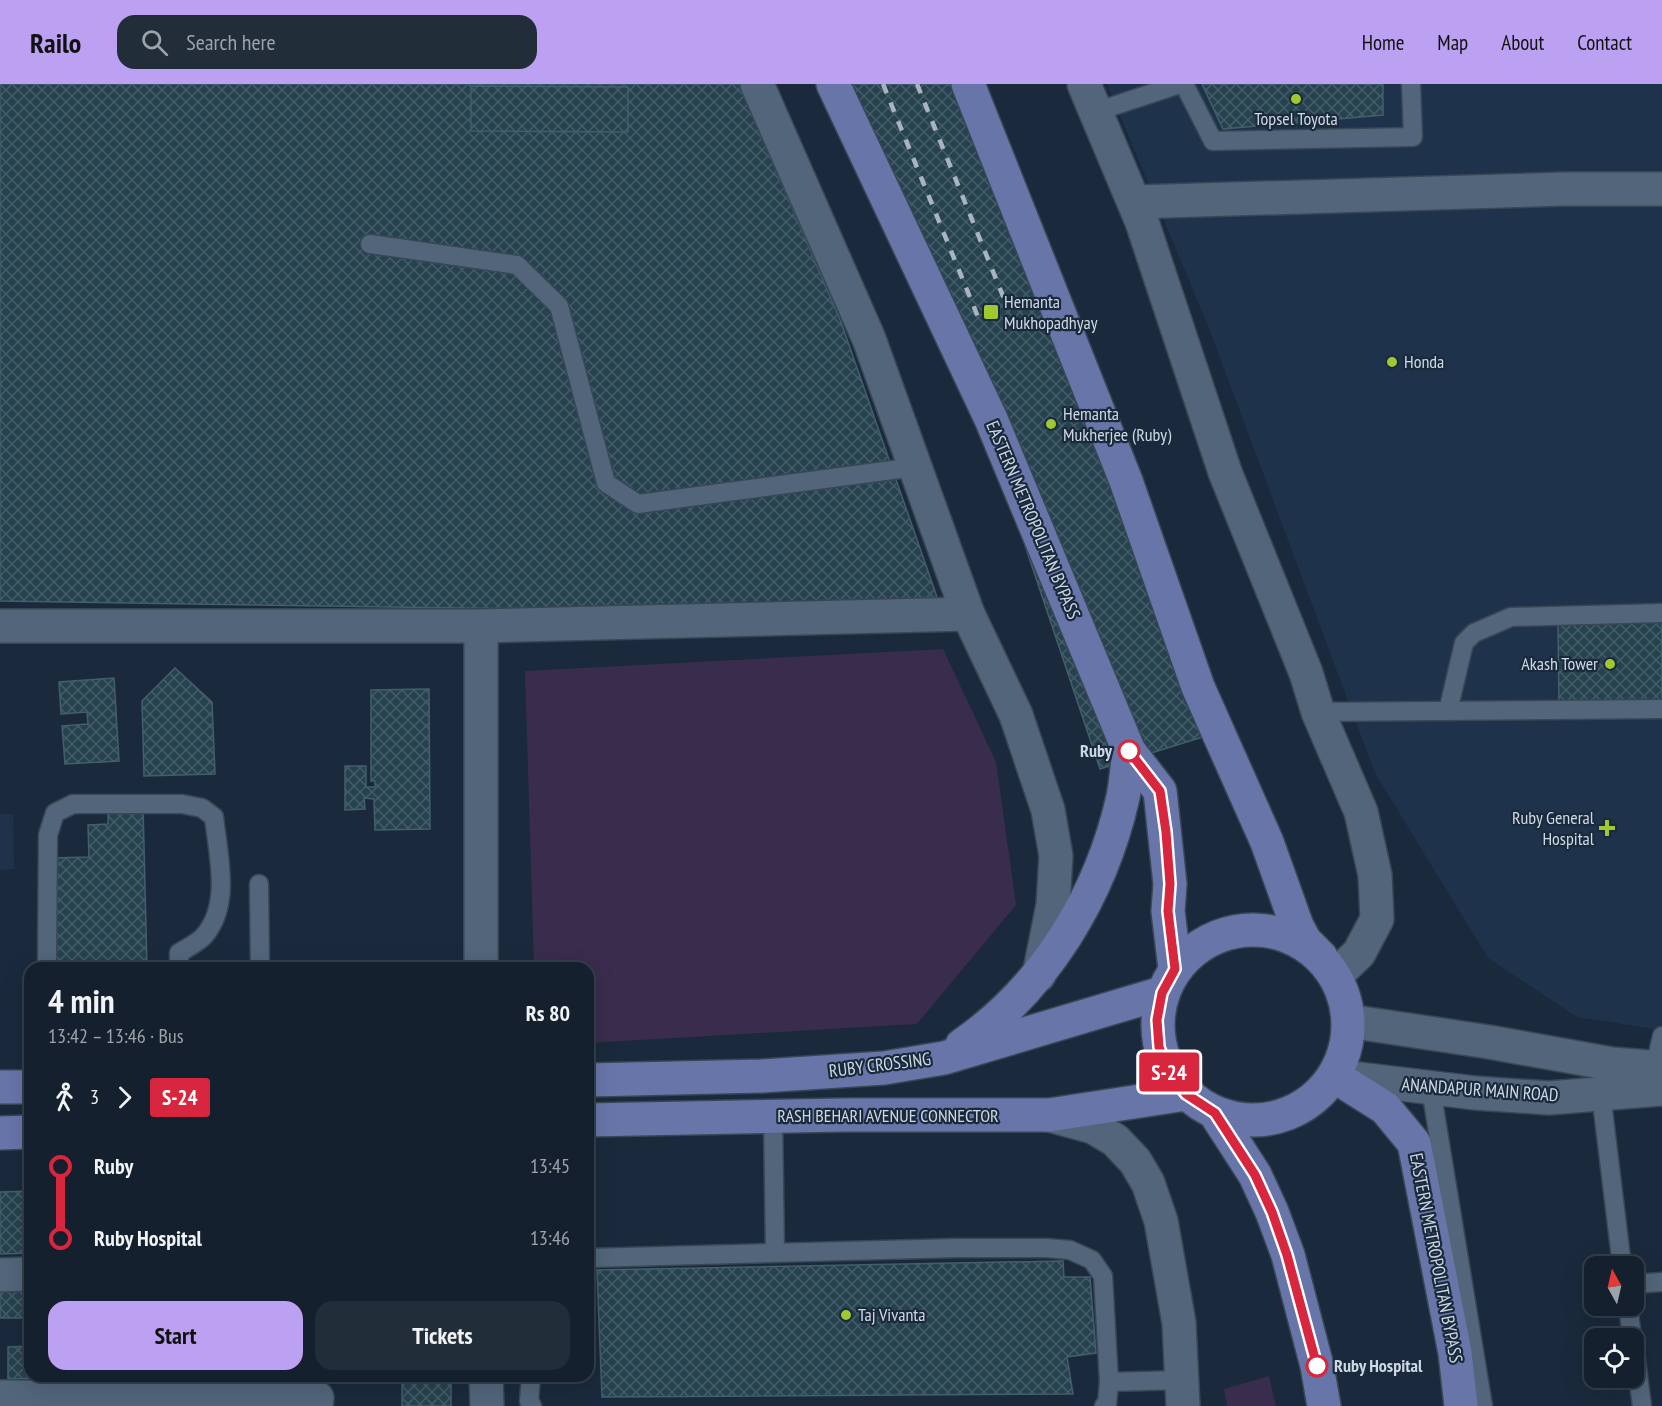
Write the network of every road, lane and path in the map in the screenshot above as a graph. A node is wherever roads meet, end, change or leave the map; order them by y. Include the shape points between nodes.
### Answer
1 (757, 84) edge
2 (833, 84) edge
3 (968, 84) edge
4 (1182, 84) edge
5 (1411, 84) edge
6 (1090, 98) edge
7 (1662, 189) edge
8 (1134, 202) junction
9 (370, 244) dead end
10 (915, 467) junction
11 (1662, 613) edge
12 (968, 614) junction
13 (0, 626) edge
14 (481, 626) junction
15 (1662, 709) edge
16 (1448, 711) junction
17 (1318, 712) junction
18 (1129, 751) junction
19 (259, 884) dead end
20 (47, 962) edge
21 (179, 962) edge
22 (260, 962) edge
23 (481, 962) edge
24 (1328, 966) junction
25 (1039, 975) junction
26 (1168, 981) junction
27 (1348, 1021) junction
28 (1662, 1036) edge
29 (944, 1058) junction
30 (1660, 1075) edge
31 (1334, 1076) junction
32 (594, 1080) edge
33 (0, 1087) edge
34 (24, 1087) edge
35 (1431, 1089) junction
36 (1186, 1094) junction
37 (1601, 1094) junction
38 (1215, 1113) junction
39 (1049, 1115) junction
40 (772, 1117) junction
41 (594, 1120) edge
42 (24, 1132) edge
43 (0, 1133) edge
44 (775, 1252) junction
45 (1621, 1256) edge
46 (594, 1258) edge
47 (24, 1274) edge
48 (0, 1275) edge
49 (1662, 1282) edge
50 (1644, 1283) edge
51 (486, 1382) edge
52 (531, 1382) edge
53 (1109, 1382) junction
54 (102, 1386) edge
55 (209, 1386) edge
56 (1640, 1388) edge
57 (1182, 1393) edge
58 (0, 1397) edge
59 (316, 1406) edge
60 (487, 1406) edge
61 (532, 1406) edge
62 (1104, 1406) edge
63 (1324, 1406) edge
64 (1461, 1406) edge
65 (1483, 1406) edge
66 (1642, 1406) edge

1 - 10 street via 869,339
2 - 18 main road, EASTERN METROPOLITAN BYPASS via 991,419
3 - 24 main road via 1126,481 1198,687 1267,842 1297,926
4 - 5 lane via 1213,141 1413,137
4 - 6 lane
6 - 8 street
7 - 8 street
8 - 17 street via 1225,472
9 - 10 lane via 517,265 559,306 606,483 638,504
10 - 12 street
11 - 16 lane via 1511,617 1474,633 1464,644
12 - 14 street
12 - 25 street via 1016,715 1048,810 1056,855 1053,905
13 - 14 street
14 - 23 street
15 - 16 lane
16 - 17 lane
17 - 24 street via 1361,812 1375,875 1377,919 1359,953
18 - 25 main road via 1123,796 1098,872 1062,942
18 - 26 main road, EASTERN METROPOLITAN BYPASS via 1160,791 1170,884
19 - 22 lane
20 - 21 lane via 48,835 55,813 73,804 182,804 202,808 214,818 221,885 218,912 203,937 179,953
24 - 26 main road, RUBY CROSSING via 1298,941 1272,931 1245,929 1218,936 1194,949
24 - 27 main road via 1345,998
25 - 29 main road via 989,1026
26 - 29 main road, RUBY CROSSING
26 - 36 main road via 1157,1020 1159,1047 1169,1073
27 - 30 street via 1489,1042
27 - 31 main road via 1346,1045
28 - 30 lane
29 - 32 main road, RUBY CROSSING via 873,1069 762,1076
30 - 37 street, ANANDAPUR MAIN ROAD
31 - 35 street, ANANDAPUR MAIN ROAD
31 - 38 main road via 1306,1104 1285,1115 1262,1120
31 - 64 main road, EASTERN METROPOLITAN BYPASS via 1385,1108 1414,1143 1455,1353
33 - 34 main road
35 - 37 street, ANANDAPUR MAIN ROAD via 1550,1098
35 - 65 lane
36 - 38 main road
36 - 39 main road, RASH BEHARI AVENUE CONNECTOR
37 - 45 lane
38 - 63 main road via 1255,1175 1272,1212 1317,1366
39 - 40 main road, RASH BEHARI AVENUE CONNECTOR
39 - 57 street via 1094,1127 1115,1140 1135,1161 1148,1183 1161,1221 1179,1323
40 - 41 main road, RASH BEHARI AVENUE CONNECTOR
40 - 44 lane
42 - 43 main road
44 - 46 lane
44 - 53 lane via 1070,1250 1092,1260 1102,1276
47 - 48 street
49 - 50 lane
51 - 60 street
52 - 61 lane
53 - 57 lane
53 - 62 lane
54 - 55 street
54 - 58 street
55 - 59 street via 316,1398
56 - 66 lane

